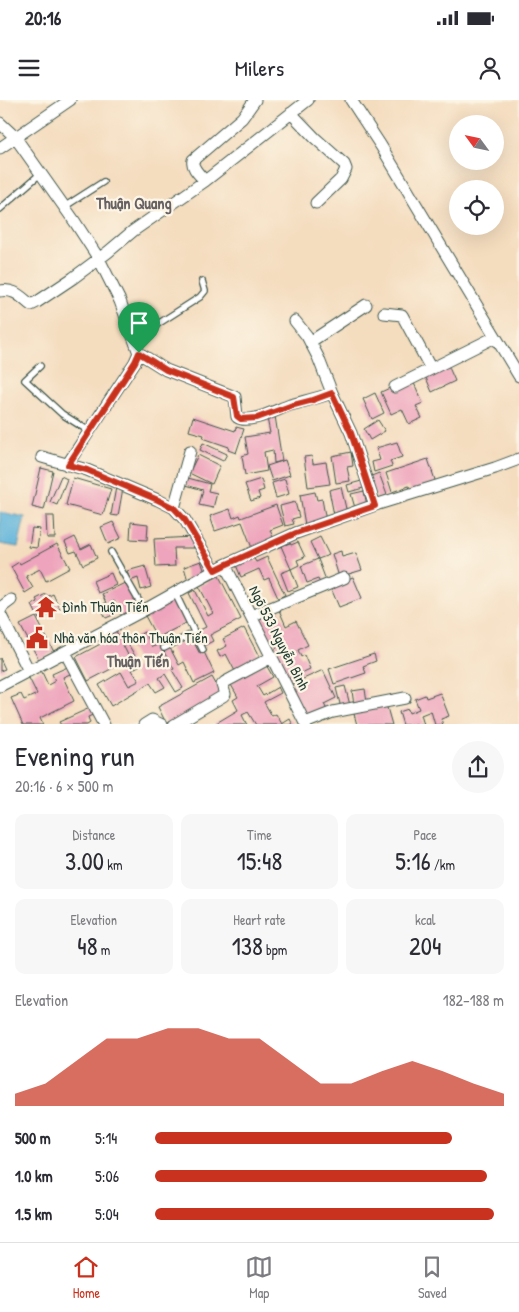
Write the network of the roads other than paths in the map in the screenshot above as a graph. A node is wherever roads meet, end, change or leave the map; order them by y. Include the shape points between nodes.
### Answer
1 (70, 100) edge
2 (255, 100) edge
3 (308, 100) edge
4 (351, 100) edge
5 (291, 113) junction
6 (0, 123) edge
7 (15, 137) junction
8 (0, 148) edge
9 (40, 174) junction
10 (204, 181) junction
11 (103, 182) dead end
12 (316, 203) dead end
13 (64, 207) junction
14 (0, 209) edge
15 (99, 259) junction
16 (202, 281) dead end
17 (0, 290) edge
18 (366, 305) dead end
19 (384, 313) dead end
20 (295, 321) dead end
21 (133, 336) junction
22 (495, 337) junction
23 (310, 342) junction
24 (139, 353) junction
25 (40, 366) dead end
26 (431, 369) junction
27 (519, 376) edge
28 (395, 387) dead end
29 (332, 393) junction
30 (89, 431) junction
31 (190, 451) dead end
32 (42, 457) dead end
33 (519, 459) edge
34 (68, 465) junction
35 (375, 506) junction
36 (174, 508) junction
37 (111, 552) dead end
38 (220, 568) junction
39 (344, 578) dead end
40 (174, 593) junction
41 (11, 600) dead end
42 (144, 610) junction
43 (0, 613) edge
44 (251, 616) junction
45 (194, 633) junction
46 (164, 648) dead end
47 (203, 650) dead end
48 (65, 652) junction
49 (272, 657) junction
50 (29, 671) junction
51 (0, 686) edge
52 (405, 698) dead end
53 (104, 724) edge
54 (144, 724) edge
55 (162, 724) edge
56 (174, 724) edge
57 (305, 724) edge

1 - 7 street
2 - 10 street via 242,118 193,160 193,167
3 - 5 street
4 - 22 street
5 - 10 street
5 - 12 street via 346,169 341,179
6 - 7 street
7 - 8 street
7 - 9 street
9 - 13 street
9 - 14 lane
10 - 15 street
11 - 13 lane
13 - 15 street
15 - 17 street via 31,305 9,290
15 - 21 street
16 - 21 lane via 205,292 200,297 150,329
18 - 23 street
19 - 26 street via 402,315
20 - 23 street
21 - 24 street
22 - 26 street
22 - 27 street
23 - 29 street
24 - 29 street via 166,370 234,397 237,416 241,419 257,418
24 - 30 street
25 - 30 lane via 25,380 62,414
26 - 28 street
29 - 35 street via 351,433
30 - 34 street
31 - 36 street
32 - 34 street, Ngõ 533 Nguyễn Bình
33 - 35 street
34 - 36 street, Ngõ 533 Nguyễn Bình via 87,470
35 - 38 street via 296,533
36 - 38 street, Ngõ 533 Nguyễn Bình
37 - 42 lane
38 - 40 street
38 - 44 street, Ngõ 533 Nguyễn Bình
39 - 44 street
40 - 42 street
40 - 45 lane
41 - 43 street
42 - 48 street
43 - 50 street
44 - 49 street, Ngõ 533 Nguyễn Bình
45 - 46 lane
45 - 47 lane
48 - 50 street
48 - 53 street
49 - 56 street via 230,679 222,685 223,696
49 - 57 street, Ngõ 533 Nguyễn Bình
50 - 51 street
52 - 57 street via 333,712
54 - 55 street via 152,720

